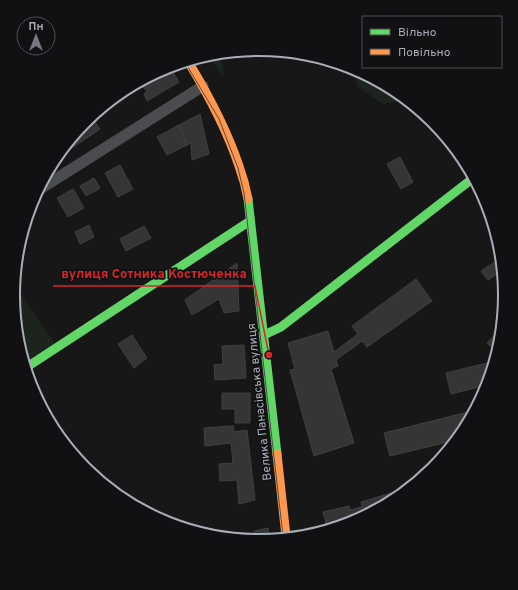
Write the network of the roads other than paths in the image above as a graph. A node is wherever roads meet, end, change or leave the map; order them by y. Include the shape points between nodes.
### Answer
1 (191, 66) edge
2 (203, 86) junction
3 (469, 181) edge
4 (47, 184) edge
5 (250, 221) junction
6 (264, 335) junction
7 (31, 365) edge
8 (286, 532) edge

1 - 2 street, Велика Панасівська вулиця
2 - 4 street
2 - 5 street, Велика Панасівська вулиця via 219,116 240,167 247,193
3 - 6 street via 281,327
5 - 6 street, Велика Панасівська вулиця
5 - 7 street
6 - 8 street, Велика Панасівська вулиця

